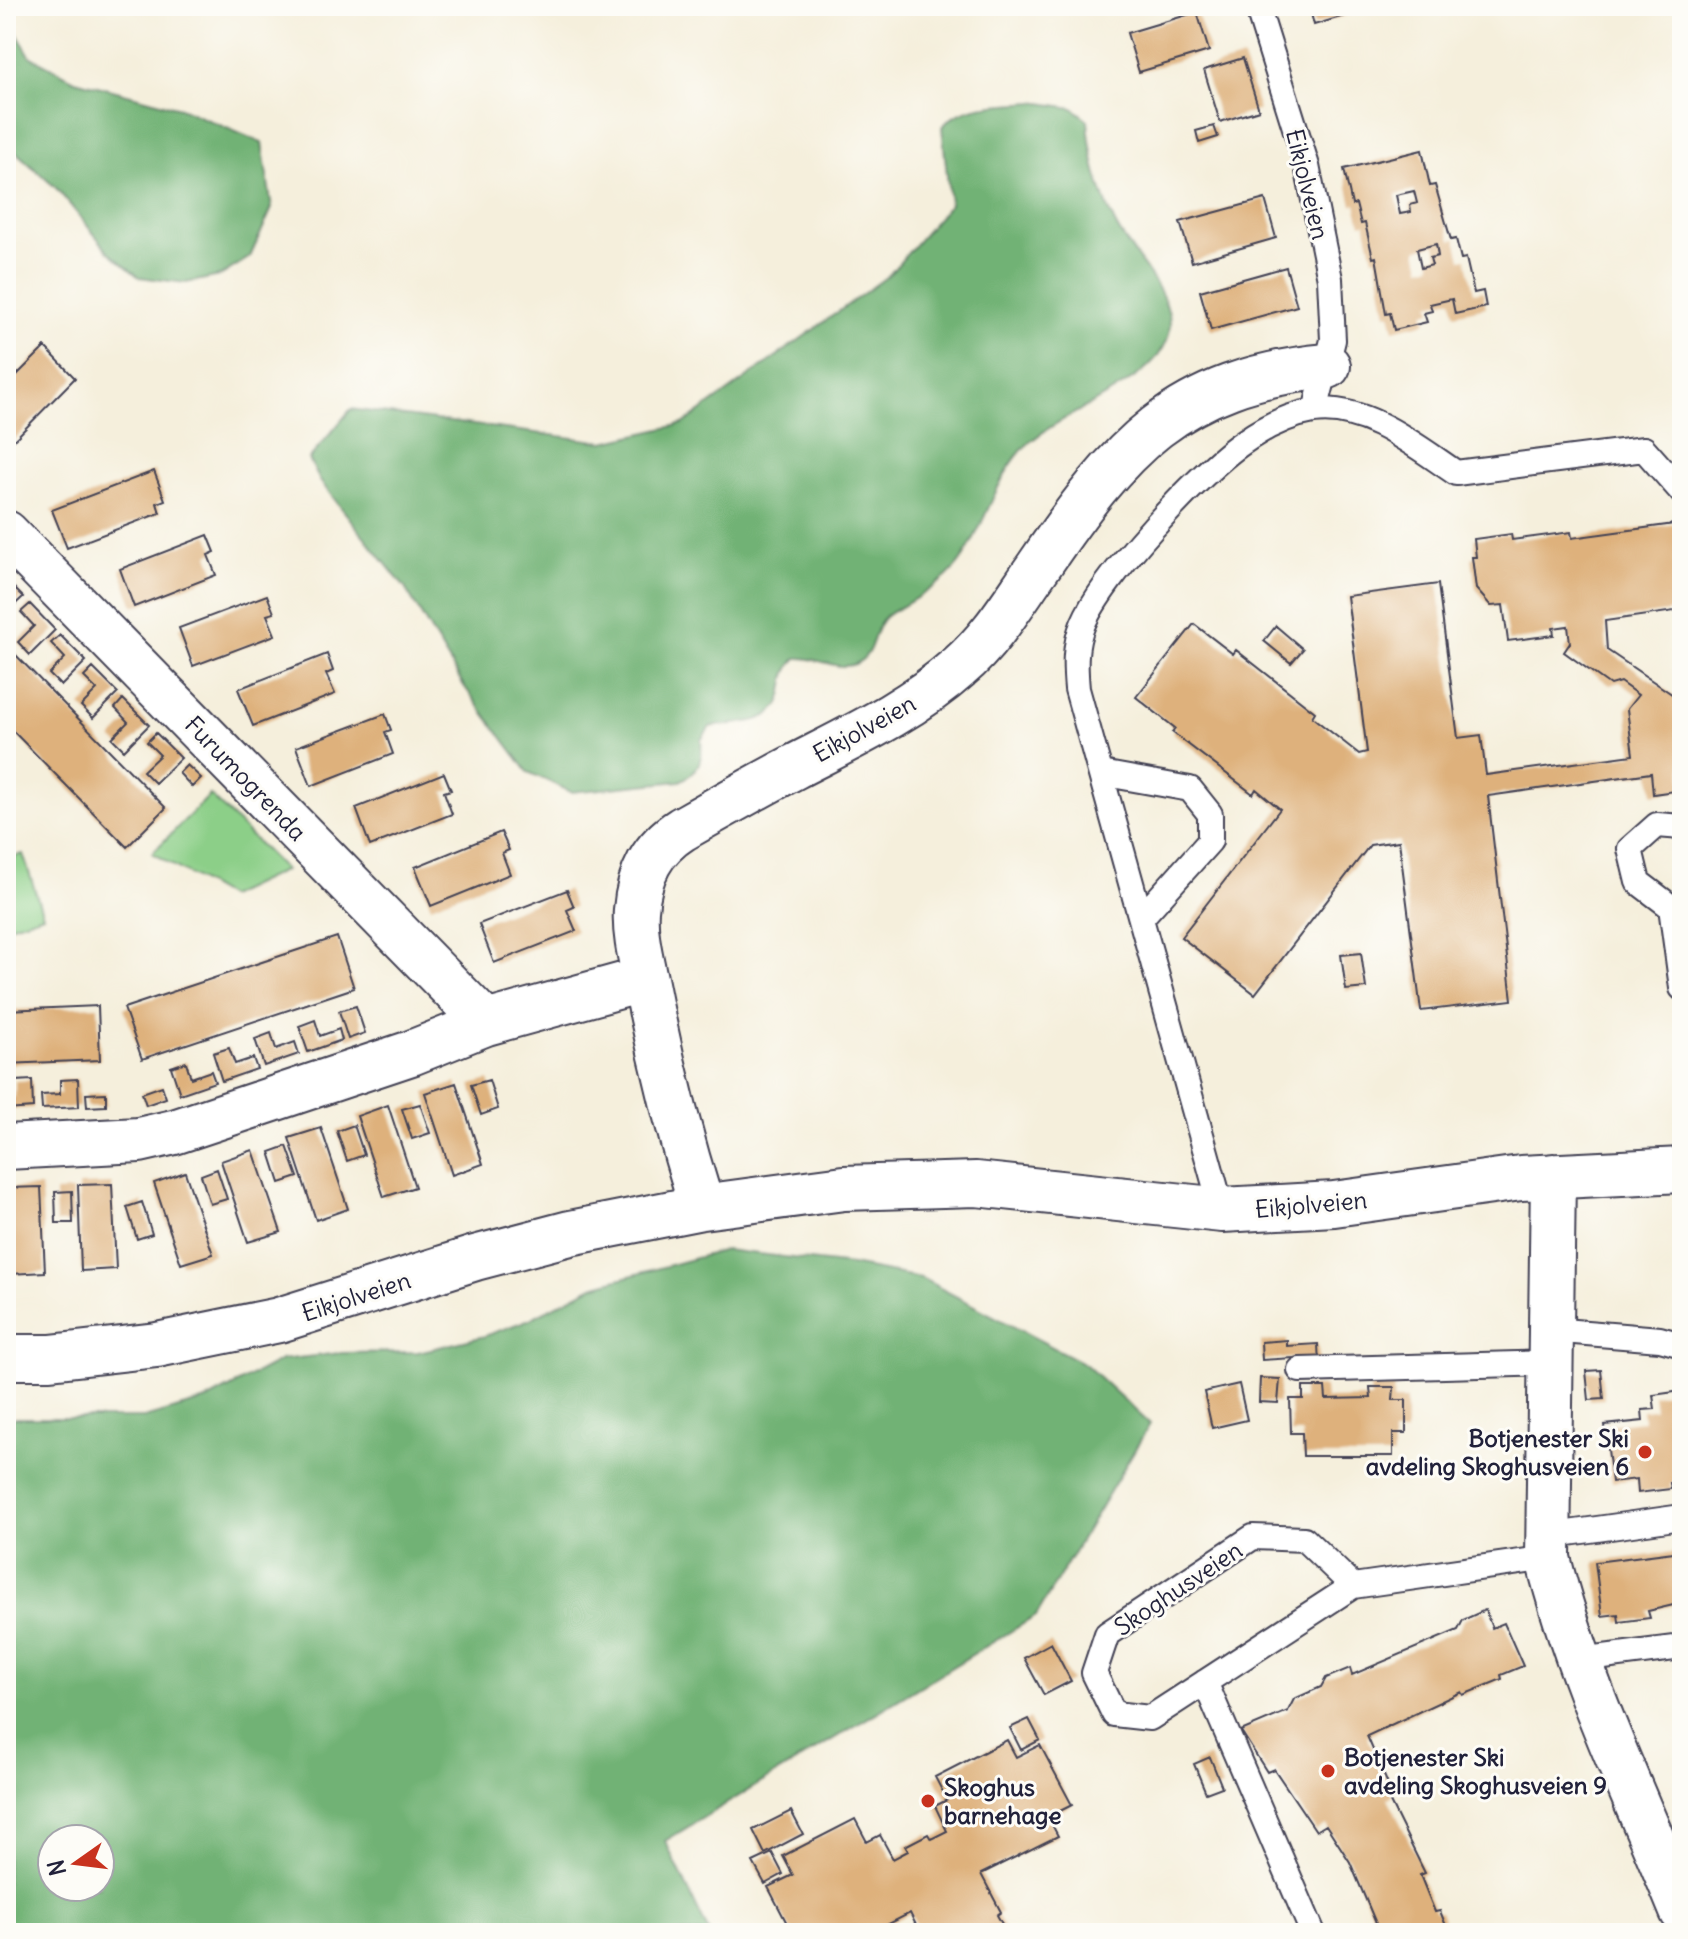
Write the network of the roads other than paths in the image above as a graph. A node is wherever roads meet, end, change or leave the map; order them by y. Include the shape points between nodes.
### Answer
1 (1257, 6) edge
2 (1328, 366) junction
3 (1315, 411) junction
4 (1682, 492) edge
5 (6, 533) edge
6 (1101, 773) junction
7 (1682, 827) edge
8 (1677, 901) edge
9 (1141, 918) junction
10 (645, 979) junction
11 (1682, 988) edge
12 (486, 1023) junction
13 (6, 1147) edge
14 (1682, 1170) edge
15 (1553, 1176) junction
16 (702, 1207) junction
17 (1222, 1210) junction
18 (1682, 1345) edge
19 (1550, 1347) junction
20 (6, 1357) edge
21 (1300, 1370) dead end
22 (1682, 1517) edge
23 (1547, 1547) junction
24 (1353, 1586) junction
25 (1682, 1647) edge
26 (1580, 1660) junction
27 (1205, 1682) junction
28 (1682, 1911) edge
29 (1313, 1933) edge

1 - 2 lane, Eikjolveien via 1307,166 1322,235 1334,312
2 - 3 lane, Eikjolveien
2 - 10 street, Eikjolveien via 1289,369 1229,387 1168,416 1118,459 1001,620 944,681 666,839 642,877 636,912
3 - 4 lane via 1356,416 1456,473 1644,449
3 - 6 lane via 1260,431 1220,460 1093,602 1076,645 1075,666
5 - 12 street, Furumogrenda
6 - 9 lane
6 - 9 lane via 1190,789 1210,814 1210,841
7 - 8 lane via 1657,825 1630,849 1638,882
8 - 11 lane
9 - 17 lane
10 - 12 street
10 - 16 street, Eikjolveien
12 - 13 street via 174,1132 139,1140
14 - 15 street, Eikjolveien
15 - 17 street, Eikjolveien via 1334,1204
15 - 19 street
16 - 17 street, Eikjolveien via 844,1188 976,1184
16 - 20 street, Eikjolveien via 475,1258 279,1320 157,1345
18 - 19 lane via 1660,1339
19 - 21 lane
19 - 23 street
22 - 23 lane, Skoghusveien
23 - 24 lane, Skoghusveien
23 - 26 street via 1559,1604
24 - 27 lane, Skoghusveien
24 - 27 lane, Skoghusveien via 1304,1539 1253,1537 1107,1634 1094,1673 1114,1714 1150,1718
25 - 26 lane
26 - 28 street
27 - 29 lane

